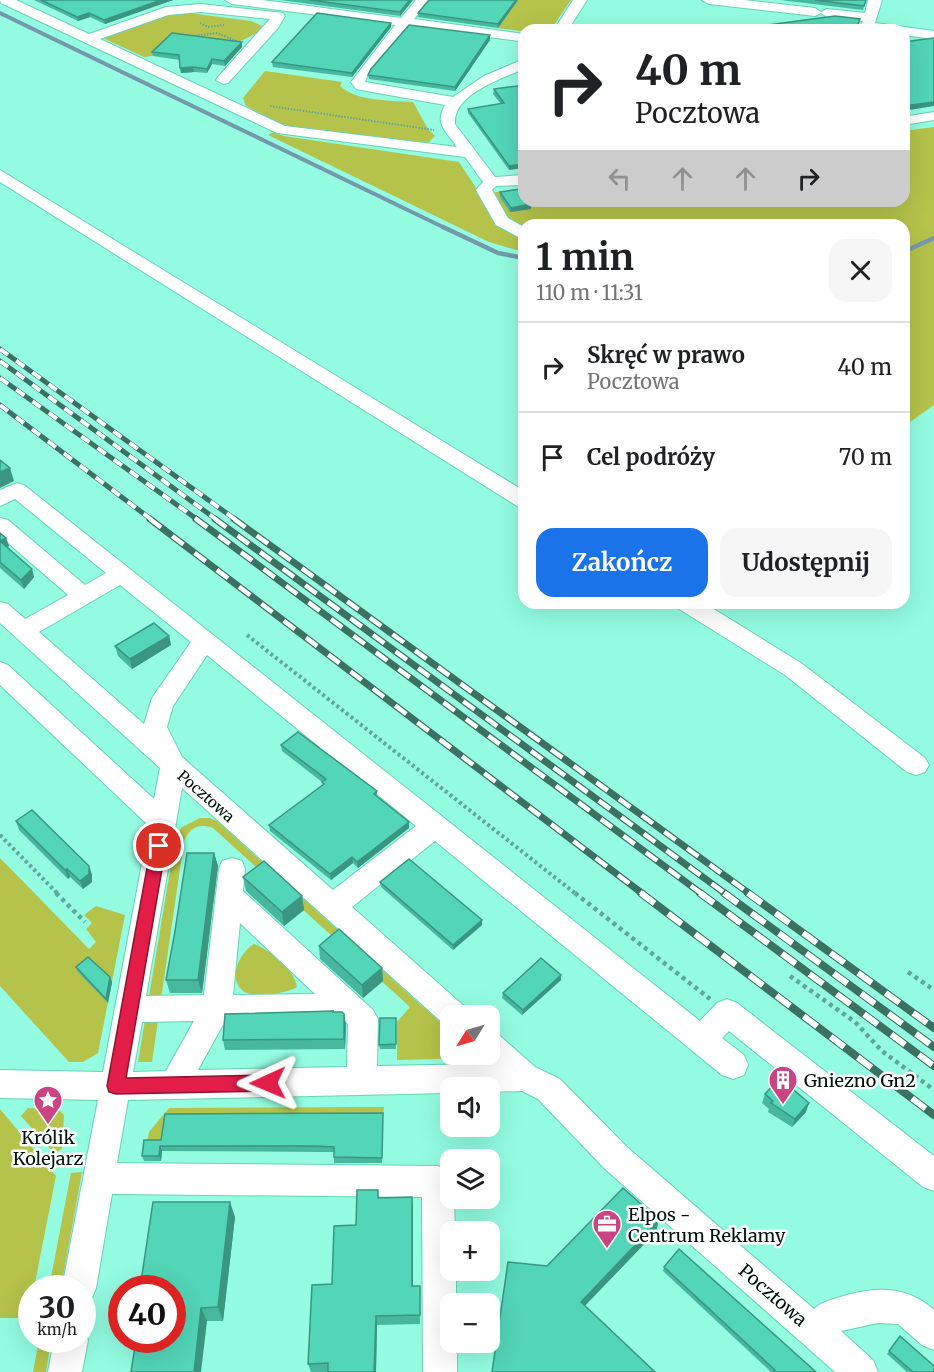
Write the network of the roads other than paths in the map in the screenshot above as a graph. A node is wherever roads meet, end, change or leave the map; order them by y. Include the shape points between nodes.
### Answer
1 (6, 0) edge
2 (196, 0) edge
3 (232, 0) edge
4 (423, 0) edge
5 (580, 0) edge
6 (712, 0) edge
7 (875, 0) edge
8 (166, 11) junction
9 (301, 14) edge
10 (870, 18) junction
11 (565, 24) edge
12 (868, 24) edge
13 (401, 27) junction
14 (910, 32) edge
15 (934, 35) edge
16 (87, 39) junction
17 (518, 40) edge
18 (518, 66) edge
19 (148, 68) junction
20 (213, 78) junction
21 (240, 82) junction
22 (513, 84) edge
23 (477, 85) junction
24 (222, 102) junction
25 (456, 102) junction
26 (934, 116) edge
27 (910, 120) edge
28 (470, 153) junction
29 (0, 175) edge
30 (518, 180) edge
31 (491, 182) junction
32 (518, 231) edge
33 (518, 497) edge
34 (0, 499) edge
35 (0, 525) edge
36 (121, 574) junction
37 (84, 596) junction
38 (697, 609) edge
39 (0, 610) edge
40 (23, 631) junction
41 (204, 641) junction
42 (0, 671) edge
43 (916, 765) dead end
44 (173, 767) junction
45 (163, 823) junction
46 (435, 826) junction
47 (332, 907) junction
48 (443, 1005) edge
49 (348, 1006) junction
50 (217, 1008) junction
51 (129, 1009) junction
52 (702, 1040) junction
53 (500, 1056) edge
54 (733, 1065) dead end
55 (524, 1077) junction
56 (362, 1082) junction
57 (0, 1084) edge
58 (174, 1085) junction
59 (116, 1086) junction
60 (934, 1176) edge
61 (99, 1178) junction
62 (82, 1275) edge
63 (934, 1333) edge
64 (817, 1334) junction
65 (69, 1353) edge
66 (65, 1372) edge
67 (440, 1372) edge
68 (861, 1372) edge

1 - 16 street
2 - 8 street
3 - 9 street
4 - 13 street
5 - 11 street
6 - 10 street
7 - 10 street
8 - 16 street
8 - 20 street via 201,8 278,16 273,25
9 - 13 street
9 - 21 street
10 - 12 street
13 - 17 street
13 - 25 street via 394,45 358,82 361,86
14 - 15 street
16 - 19 street
18 - 23 street
19 - 20 street
19 - 24 street
20 - 21 street
21 - 24 street
22 - 23 street
23 - 25 street
24 - 28 street via 292,132
25 - 28 street via 446,119
26 - 27 street
28 - 31 street
29 - 33 street
30 - 31 street
31 - 32 street via 484,190 502,221
34 - 36 street via 17,490
35 - 37 street
36 - 37 street
36 - 41 street
37 - 40 street
38 - 43 street via 793,669
39 - 40 street
40 - 44 street
41 - 44 street via 161,704 155,728
41 - 46 street
42 - 45 street
44 - 45 street, Pocztowa
44 - 47 street, Pocztowa
45 - 51 street, Pocztowa
46 - 47 street
46 - 52 street
47 - 48 street, Pocztowa
49 - 50 street
49 - 50 street via 230,882
49 - 56 street via 363,1019
50 - 51 street
50 - 58 street
51 - 59 street, Pocztowa
52 - 54 street
52 - 60 street via 727,1012
53 - 55 street, Pocztowa
55 - 56 street, Pocztowa
55 - 64 street, Pocztowa via 549,1089 616,1158
56 - 58 street, Pocztowa
57 - 59 street, Pocztowa
58 - 59 street, Pocztowa
59 - 61 street
61 - 62 street
61 - 67 street via 438,1182
63 - 64 street via 908,1311 874,1306 828,1318
64 - 68 street, Pocztowa
65 - 66 street

